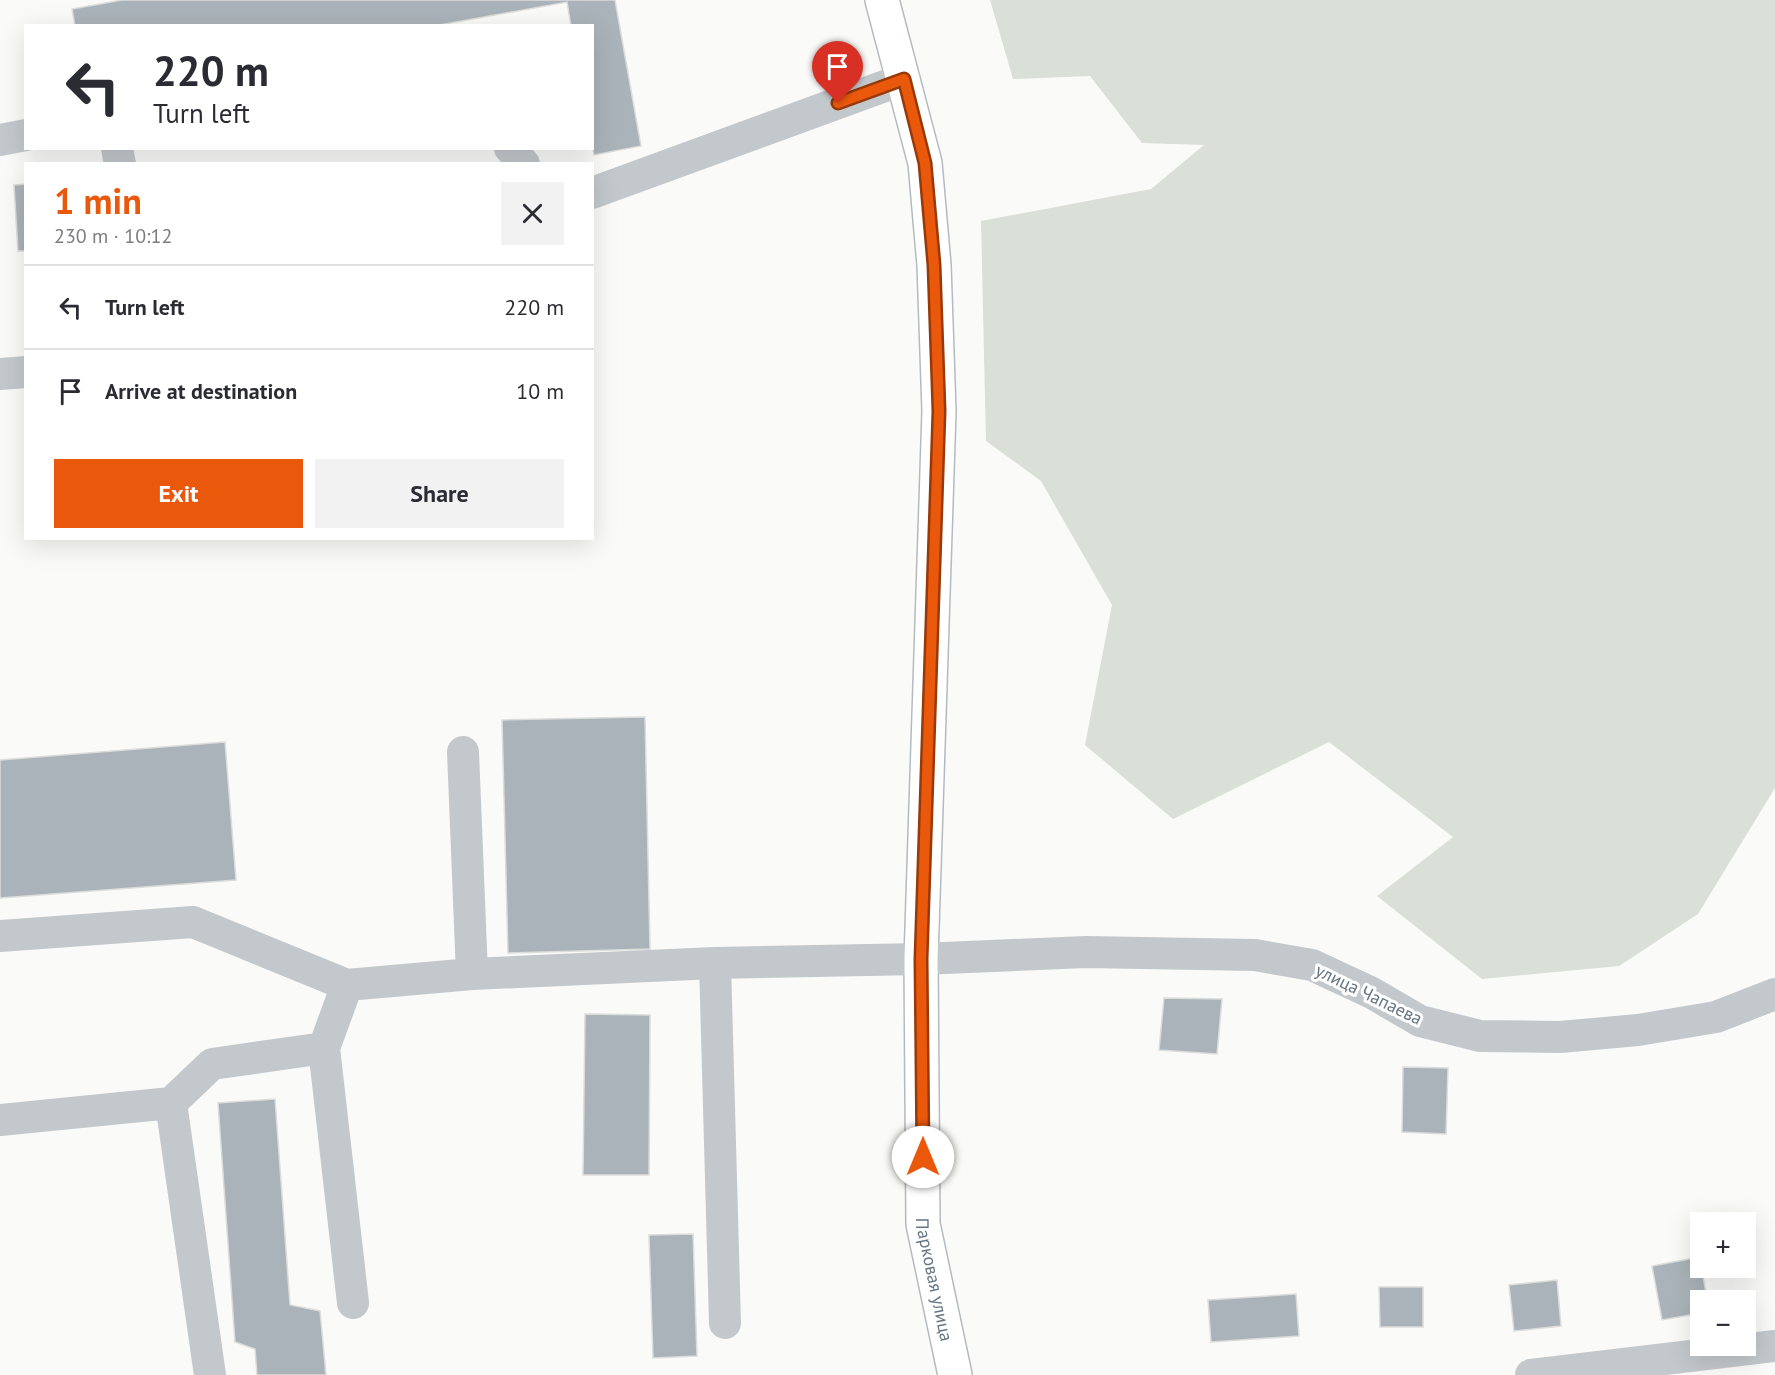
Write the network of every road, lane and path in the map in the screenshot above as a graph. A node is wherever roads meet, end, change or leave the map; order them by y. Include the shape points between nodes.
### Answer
1 (882, 0) edge
2 (904, 79) junction
3 (24, 135) edge
4 (0, 140) edge
5 (512, 150) edge
6 (522, 162) edge
7 (594, 192) edge
8 (24, 372) edge
9 (0, 374) edge
10 (463, 752) dead end
11 (0, 936) edge
12 (921, 959) junction
13 (715, 963) junction
14 (472, 974) junction
15 (347, 985) junction
16 (1775, 994) edge
17 (324, 1048) junction
18 (171, 1103) junction
19 (0, 1120) edge
20 (353, 1303) dead end
21 (725, 1323) dead end
22 (1775, 1346) edge
23 (210, 1375) edge
24 (955, 1375) edge
25 (1531, 1375) edge

1 - 2 main road, Парковая улица
2 - 7 street
2 - 12 main road, Парковая улица via 925,163 934,265 939,411
3 - 4 street
5 - 6 street
8 - 9 street
10 - 14 street
11 - 15 street via 193,922
12 - 13 street, улица Чапаева
12 - 16 street, улица Чапаева via 1086,952 1255,955 1312,965 1420,1021 1480,1036 1560,1037 1638,1030 1716,1017
12 - 24 main road, Парковая улица via 923,1224
13 - 14 street, улица Чапаева
13 - 21 street
14 - 15 street, улица Чапаева
15 - 17 street
17 - 18 street via 212,1064
17 - 20 street
18 - 19 street
18 - 23 street
22 - 25 street

